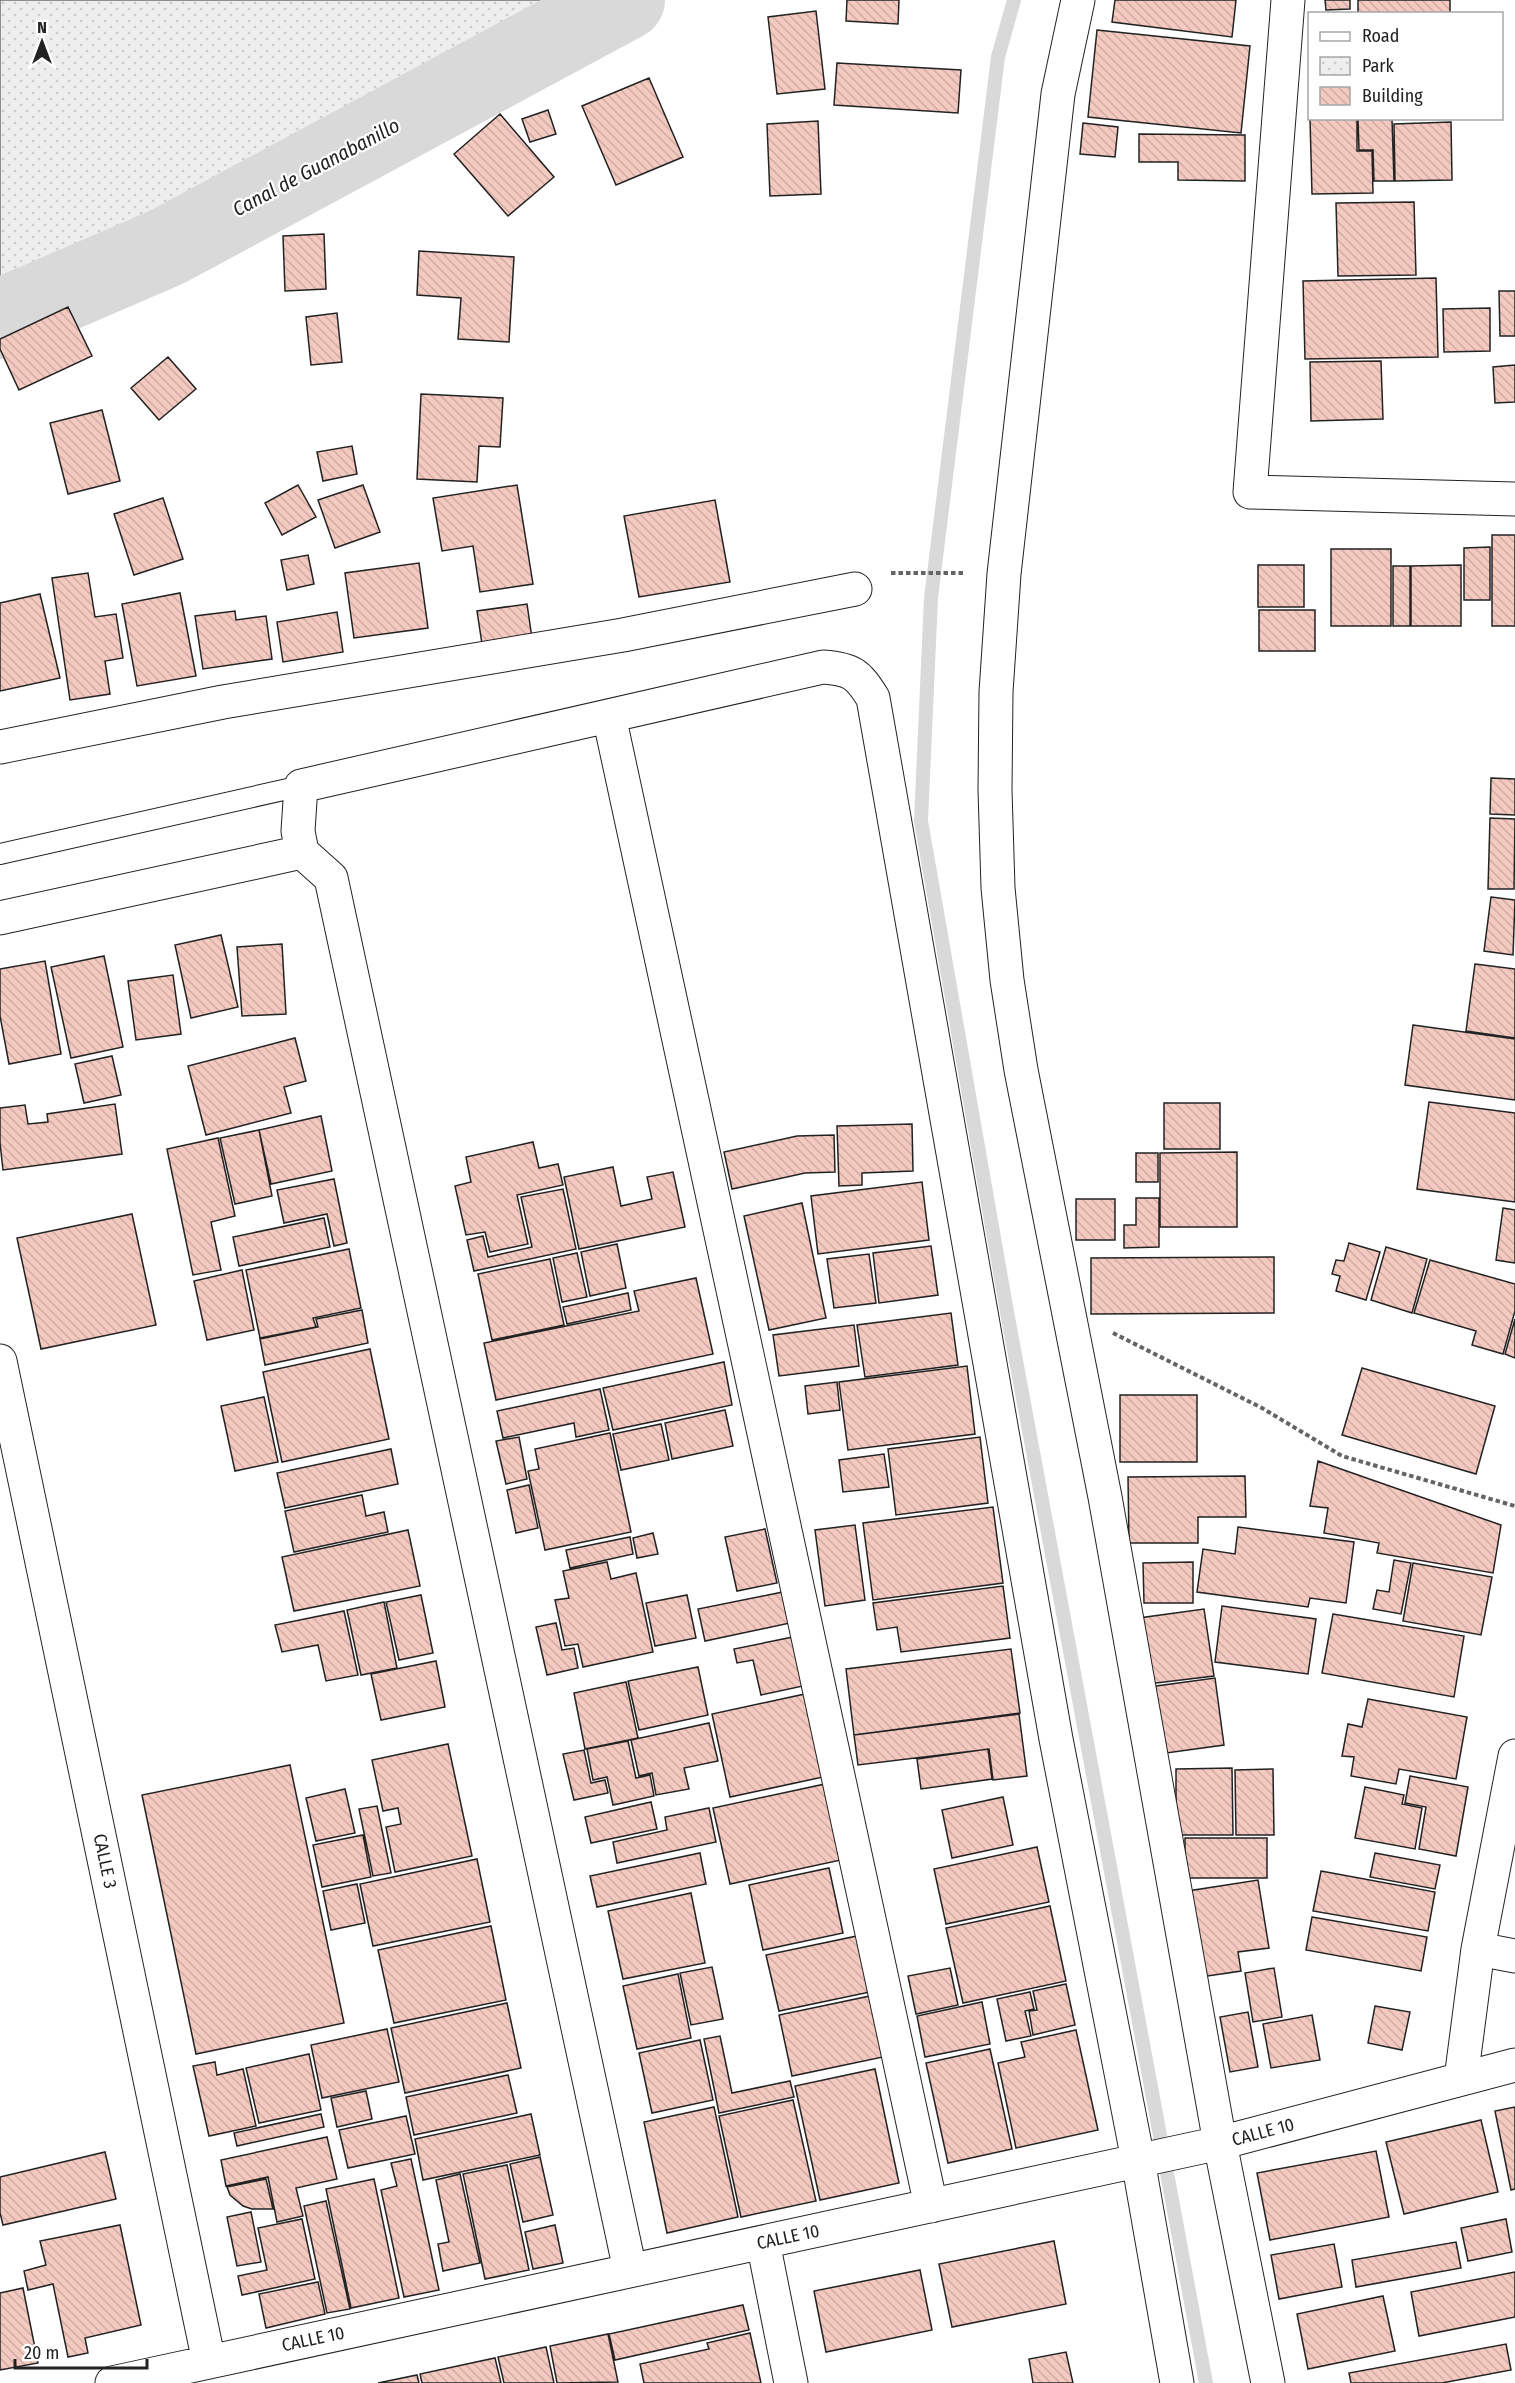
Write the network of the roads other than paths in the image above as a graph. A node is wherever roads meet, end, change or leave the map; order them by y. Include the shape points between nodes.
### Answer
1 (1078, 0) edge
2 (1288, 0) edge
3 (1515, 499) edge
4 (855, 589) dead end
5 (609, 716) junction
6 (0, 747) edge
7 (301, 786) junction
8 (302, 852) junction
9 (0, 854) edge
10 (0, 918) edge
11 (0, 1361) edge
12 (1515, 1756) edge
13 (1478, 1949) junction
14 (1515, 1956) edge
15 (1515, 2065) edge
16 (1461, 2079) junction
17 (1206, 2146) junction
18 (1140, 2160) junction
19 (931, 2206) junction
20 (763, 2242) junction
21 (630, 2270) junction
22 (209, 2362) junction
23 (112, 2383) edge
24 (791, 2383) edge
25 (1178, 2383) edge
26 (1268, 2383) edge

1 - 17 street via 1058,94 1004,574 996,692 998,888 1021,1070 1105,1497
2 - 3 street via 1251,492
4 - 6 street via 623,635 223,702
5 - 7 street
5 - 18 street via 824,667 846,668 861,679 873,698 1056,1739
5 - 19 street
7 - 8 street via 298,831
7 - 9 lane
8 - 10 street
8 - 21 street via 332,879
11 - 22 street, CALLE 3
12 - 13 street
13 - 14 street
13 - 16 street
15 - 16 street, CALLE 10
16 - 17 street, CALLE 10
17 - 18 street, CALLE 10
17 - 26 street
18 - 19 street, CALLE 10
18 - 25 street
19 - 20 street, CALLE 10
20 - 21 street, CALLE 10
20 - 24 street
21 - 22 street, CALLE 10
22 - 23 street, CALLE 10

